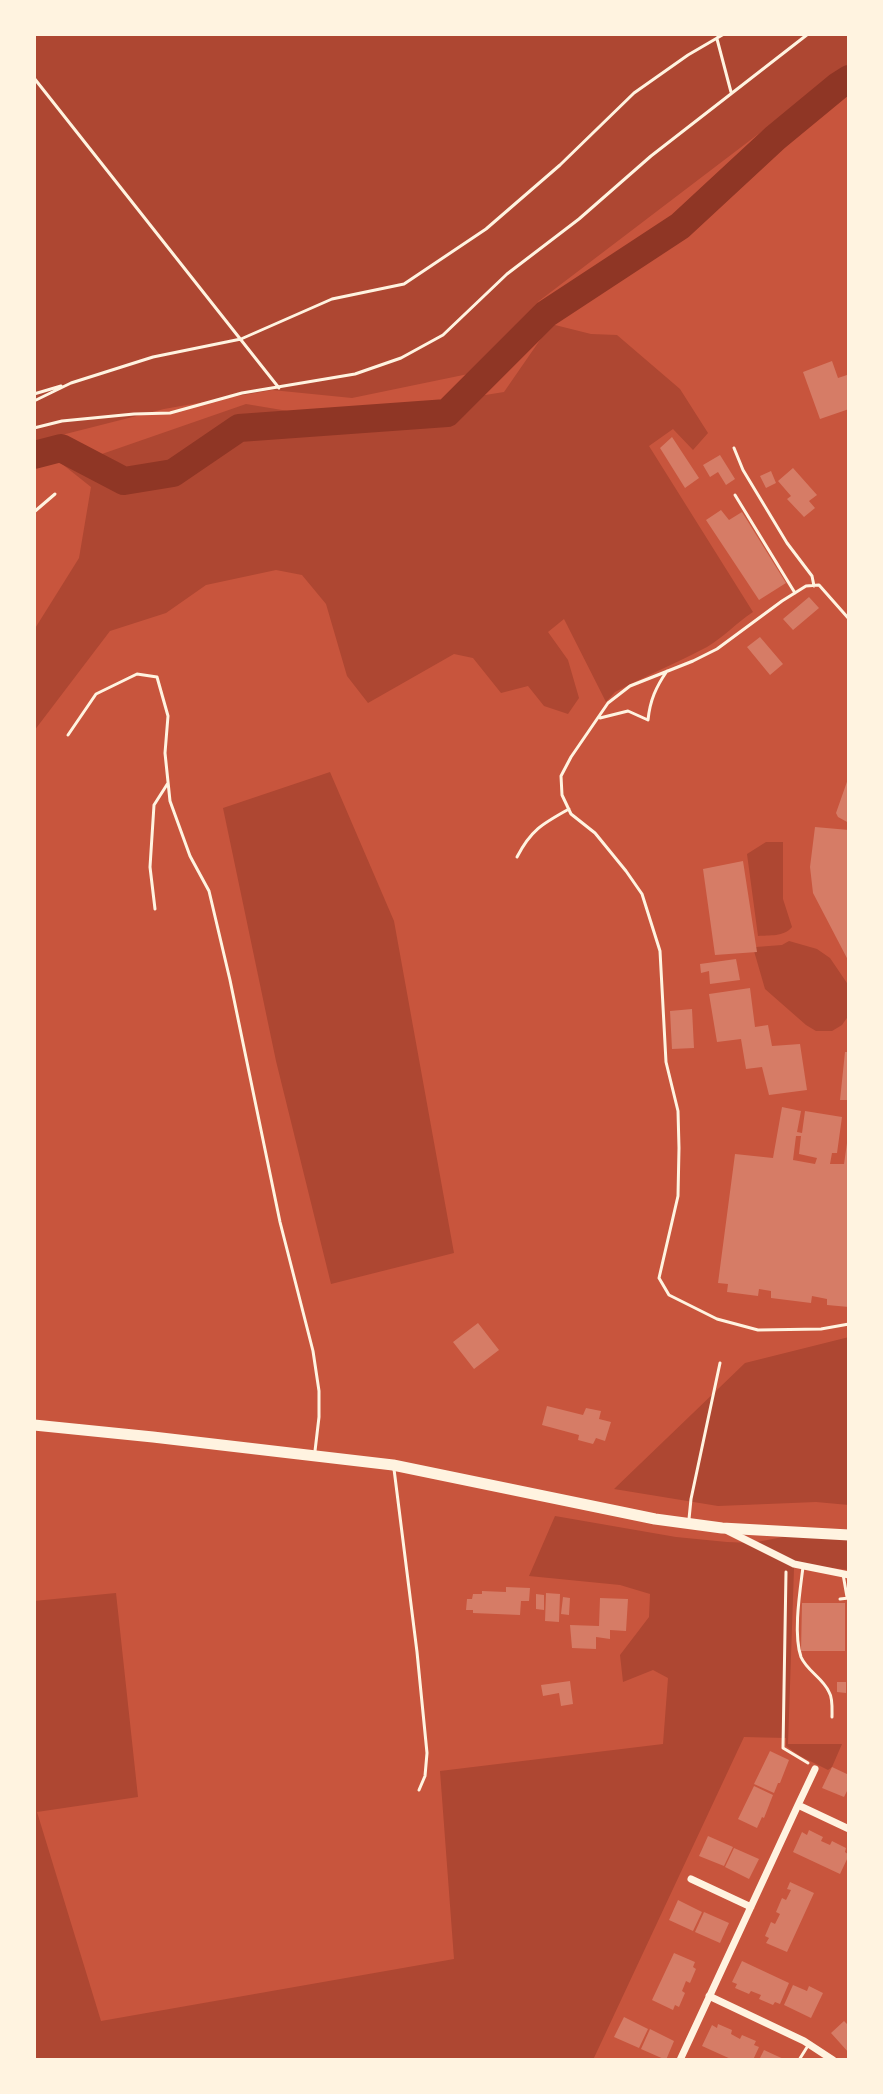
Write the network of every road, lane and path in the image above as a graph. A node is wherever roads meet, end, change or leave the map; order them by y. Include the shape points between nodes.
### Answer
1 (808, 34) edge
2 (720, 36) edge
3 (34, 78) edge
4 (731, 94) junction
5 (241, 339) junction
6 (71, 383) junction
7 (279, 388) junction
8 (34, 394) edge
9 (34, 401) edge
10 (34, 428) edge
11 (734, 448) dead end
12 (55, 494) dead end
13 (735, 495) dead end
14 (34, 512) edge
15 (814, 586) junction
16 (795, 593) junction
17 (849, 619) edge
18 (667, 671) junction
19 (597, 719) junction
20 (68, 735) dead end
21 (168, 783) junction
22 (569, 809) junction
23 (517, 857) dead end
24 (155, 909) dead end
25 (849, 1324) edge
26 (720, 1363) dead end
27 (34, 1425) edge
28 (315, 1455) junction
29 (393, 1465) junction
30 (689, 1523) junction
31 (722, 1528) junction
32 (849, 1535) edge
33 (786, 1561) junction
34 (803, 1567) junction
35 (846, 1574) edge
36 (848, 1598) edge
37 (840, 1599) dead end
38 (832, 1717) dead end
39 (794, 1755) dead end
40 (815, 1769) dead end
41 (419, 1790) dead end
42 (798, 1805) junction
43 (849, 1829) edge
44 (691, 1879) dead end
45 (751, 1907) junction
46 (709, 1996) junction
47 (809, 2044) junction
48 (680, 2060) edge
49 (799, 2060) edge
50 (833, 2060) edge

1 - 4 path
2 - 4 path
2 - 5 path via 634,93 486,229 404,284 332,299
3 - 5 path
4 - 7 path via 507,274 443,335 401,358 355,374
5 - 6 path via 153,357
5 - 7 path
6 - 8 path
6 - 9 path
7 - 10 path via 170,413
11 - 15 lane
12 - 14 path
13 - 16 lane
15 - 16 lane
15 - 17 lane via 819,585
16 - 18 lane via 717,649
18 - 19 lane via 630,686
18 - 19 lane via 655,688 648,720 628,711
19 - 22 lane via 561,776
20 - 21 lane via 96,694 137,674 157,677 168,716
21 - 24 lane via 154,805 150,867
21 - 28 lane via 190,856 209,891 313,1351 319,1391
22 - 23 lane via 527,837
22 - 25 lane via 595,833 642,894 660,951 666,1062 678,1111 679,1148 678,1196 659,1278 669,1295 717,1319 758,1330
26 - 30 lane
27 - 28 main road
28 - 29 main road
29 - 30 main road
29 - 41 lane via 427,1753
30 - 31 main road
31 - 32 main road
31 - 33 street
33 - 34 street
33 - 39 path via 783,1748
34 - 35 street
34 - 38 lane via 798,1643 801,1658 830,1693
35 - 36 lane
36 - 37 lane
40 - 42 street
42 - 43 street
42 - 45 street
44 - 45 street
45 - 46 street
46 - 47 street
46 - 48 street
47 - 49 lane
47 - 50 street

